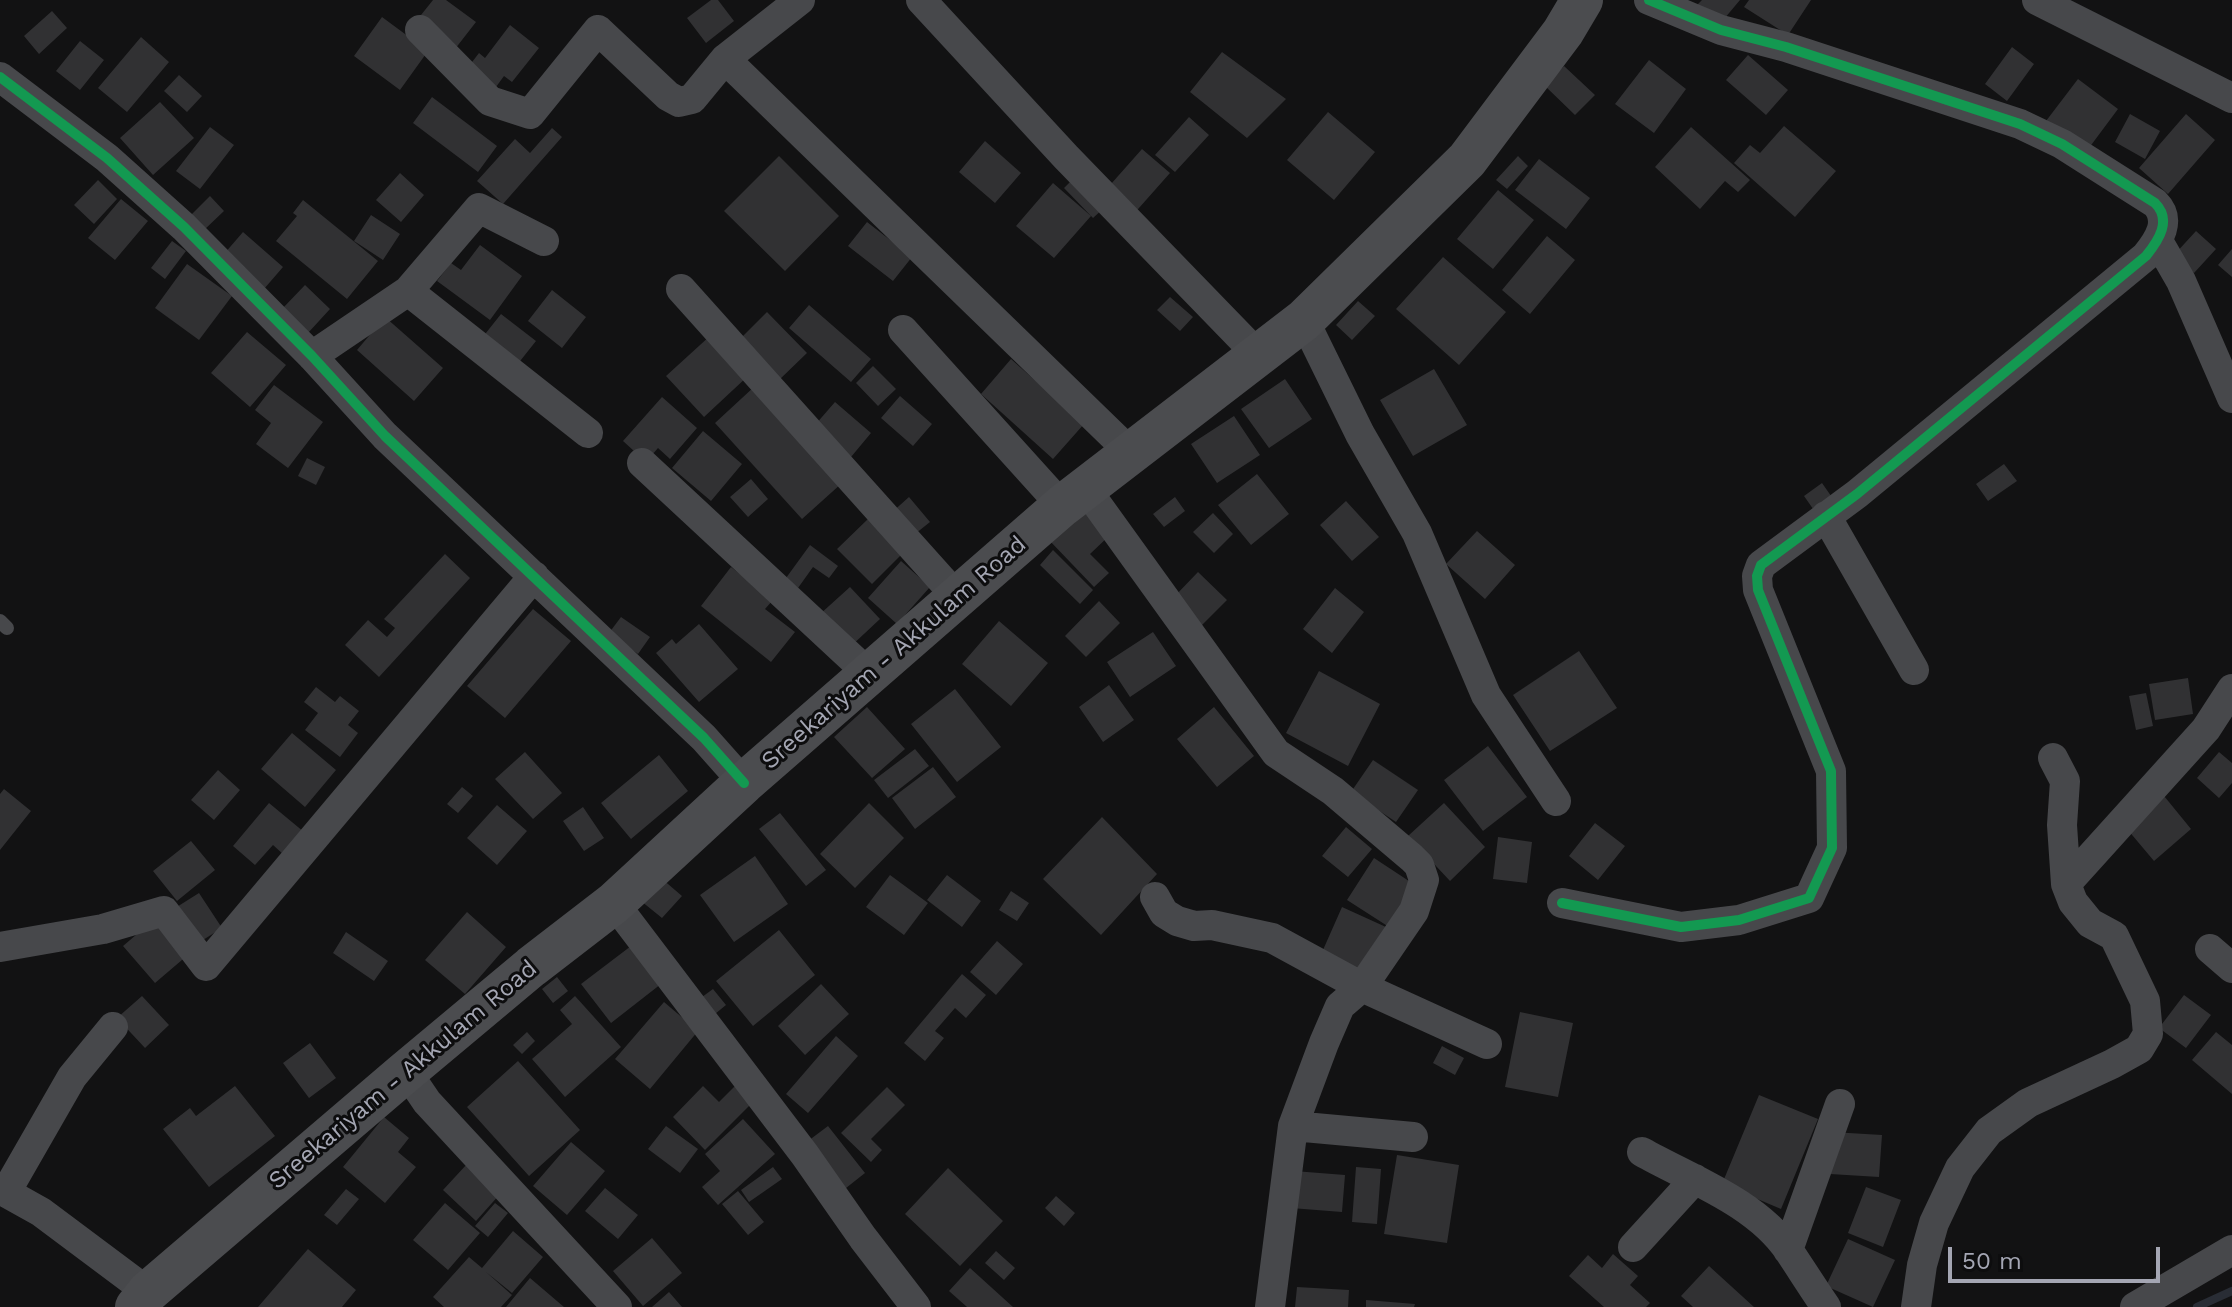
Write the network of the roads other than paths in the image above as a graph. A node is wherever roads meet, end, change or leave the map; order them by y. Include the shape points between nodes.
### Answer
1 (800, 0) edge
2 (921, 0) edge
3 (1582, 0) edge
4 (1649, 0) edge
5 (2037, 0) edge
6 (420, 30) dead end
7 (725, 59) junction
8 (0, 77) edge
9 (2232, 98) edge
10 (544, 241) dead end
11 (2158, 241) junction
12 (681, 289) dead end
13 (408, 291) junction
14 (1304, 320) junction
15 (903, 330) dead end
16 (1258, 355) junction
17 (312, 356) junction
18 (2232, 398) edge
19 (588, 433) dead end
20 (1131, 453) junction
21 (642, 463) dead end
22 (1074, 497) junction
23 (1826, 516) junction
24 (534, 576) junction
25 (958, 598) junction
26 (1914, 670) dead end
27 (869, 674) junction
28 (2232, 689) edge
29 (2053, 758) dead end
30 (744, 783) junction
31 (1556, 801) dead end
32 (2066, 884) junction
33 (1155, 897) dead end
34 (614, 903) junction
35 (1562, 903) dead end
36 (0, 947) edge
37 (1362, 987) junction
38 (113, 1027) dead end
39 (1487, 1044) dead end
40 (406, 1071) junction
41 (1840, 1104) dead end
42 (1293, 1126) junction
43 (1413, 1137) dead end
44 (1642, 1152) dead end
45 (1695, 1179) junction
46 (3, 1191) edge
47 (1633, 1247) dead end
48 (1788, 1250) junction
49 (2232, 1250) edge
50 (142, 1300) edge
51 (617, 1307) edge
52 (916, 1307) edge
53 (1270, 1307) edge
54 (1826, 1307) edge
55 (1916, 1307) edge
56 (2135, 1307) edge

1 - 7 street
2 - 16 street
3 - 14 main road, Sreekariyam - Akkulam Road via 1467,160
4 - 11 street via 1721,30 2020,124 2155,203 2163,222
5 - 9 street
6 - 7 street via 490,101 530,114 598,30 679,102 696,95
7 - 20 street
8 - 17 street via 118,168 184,227
10 - 13 street via 479,208
11 - 18 street
11 - 23 street
12 - 25 street
13 - 17 street
13 - 19 street
14 - 16 main road, Sreekariyam - Akkulam Road
14 - 31 street via 1417,533 1486,695
15 - 22 street
16 - 20 main road, Sreekariyam - Akkulam Road
17 - 24 street via 385,436
20 - 22 main road, Sreekariyam - Akkulam Road
21 - 27 street
22 - 25 main road, Sreekariyam - Akkulam Road
22 - 37 street via 1276,753 1333,791 1419,865 1424,880 1414,911
23 - 26 street
23 - 35 street via 1767,559 1757,576 1758,590 1831,771 1832,848 1809,898 1739,920 1681,927
24 - 30 street
24 - 36 street via 206,966 164,911 103,929
25 - 27 main road, Sreekariyam - Akkulam Road
27 - 30 main road, Sreekariyam - Akkulam Road
28 - 32 street via 2206,729
29 - 32 street via 2065,781
30 - 34 main road, Sreekariyam - Akkulam Road
32 - 55 street via 2090,923 2114,936 2145,1001 2148,1034 2139,1049 2028,1103 1989,1131 1960,1168 1934,1223
33 - 37 street via 1164,913 1177,921 1272,938
34 - 40 main road, Sreekariyam - Akkulam Road
34 - 52 street
37 - 39 street
37 - 42 street via 1340,1006
38 - 46 street via 72,1077
40 - 50 main road, Sreekariyam - Akkulam Road
40 - 51 street via 427,1102
41 - 48 street
42 - 43 street
42 - 53 street
44 - 45 street
45 - 47 street
45 - 48 street via 1758,1219
46 - 50 street via 41,1212
48 - 54 street
49 - 56 street

